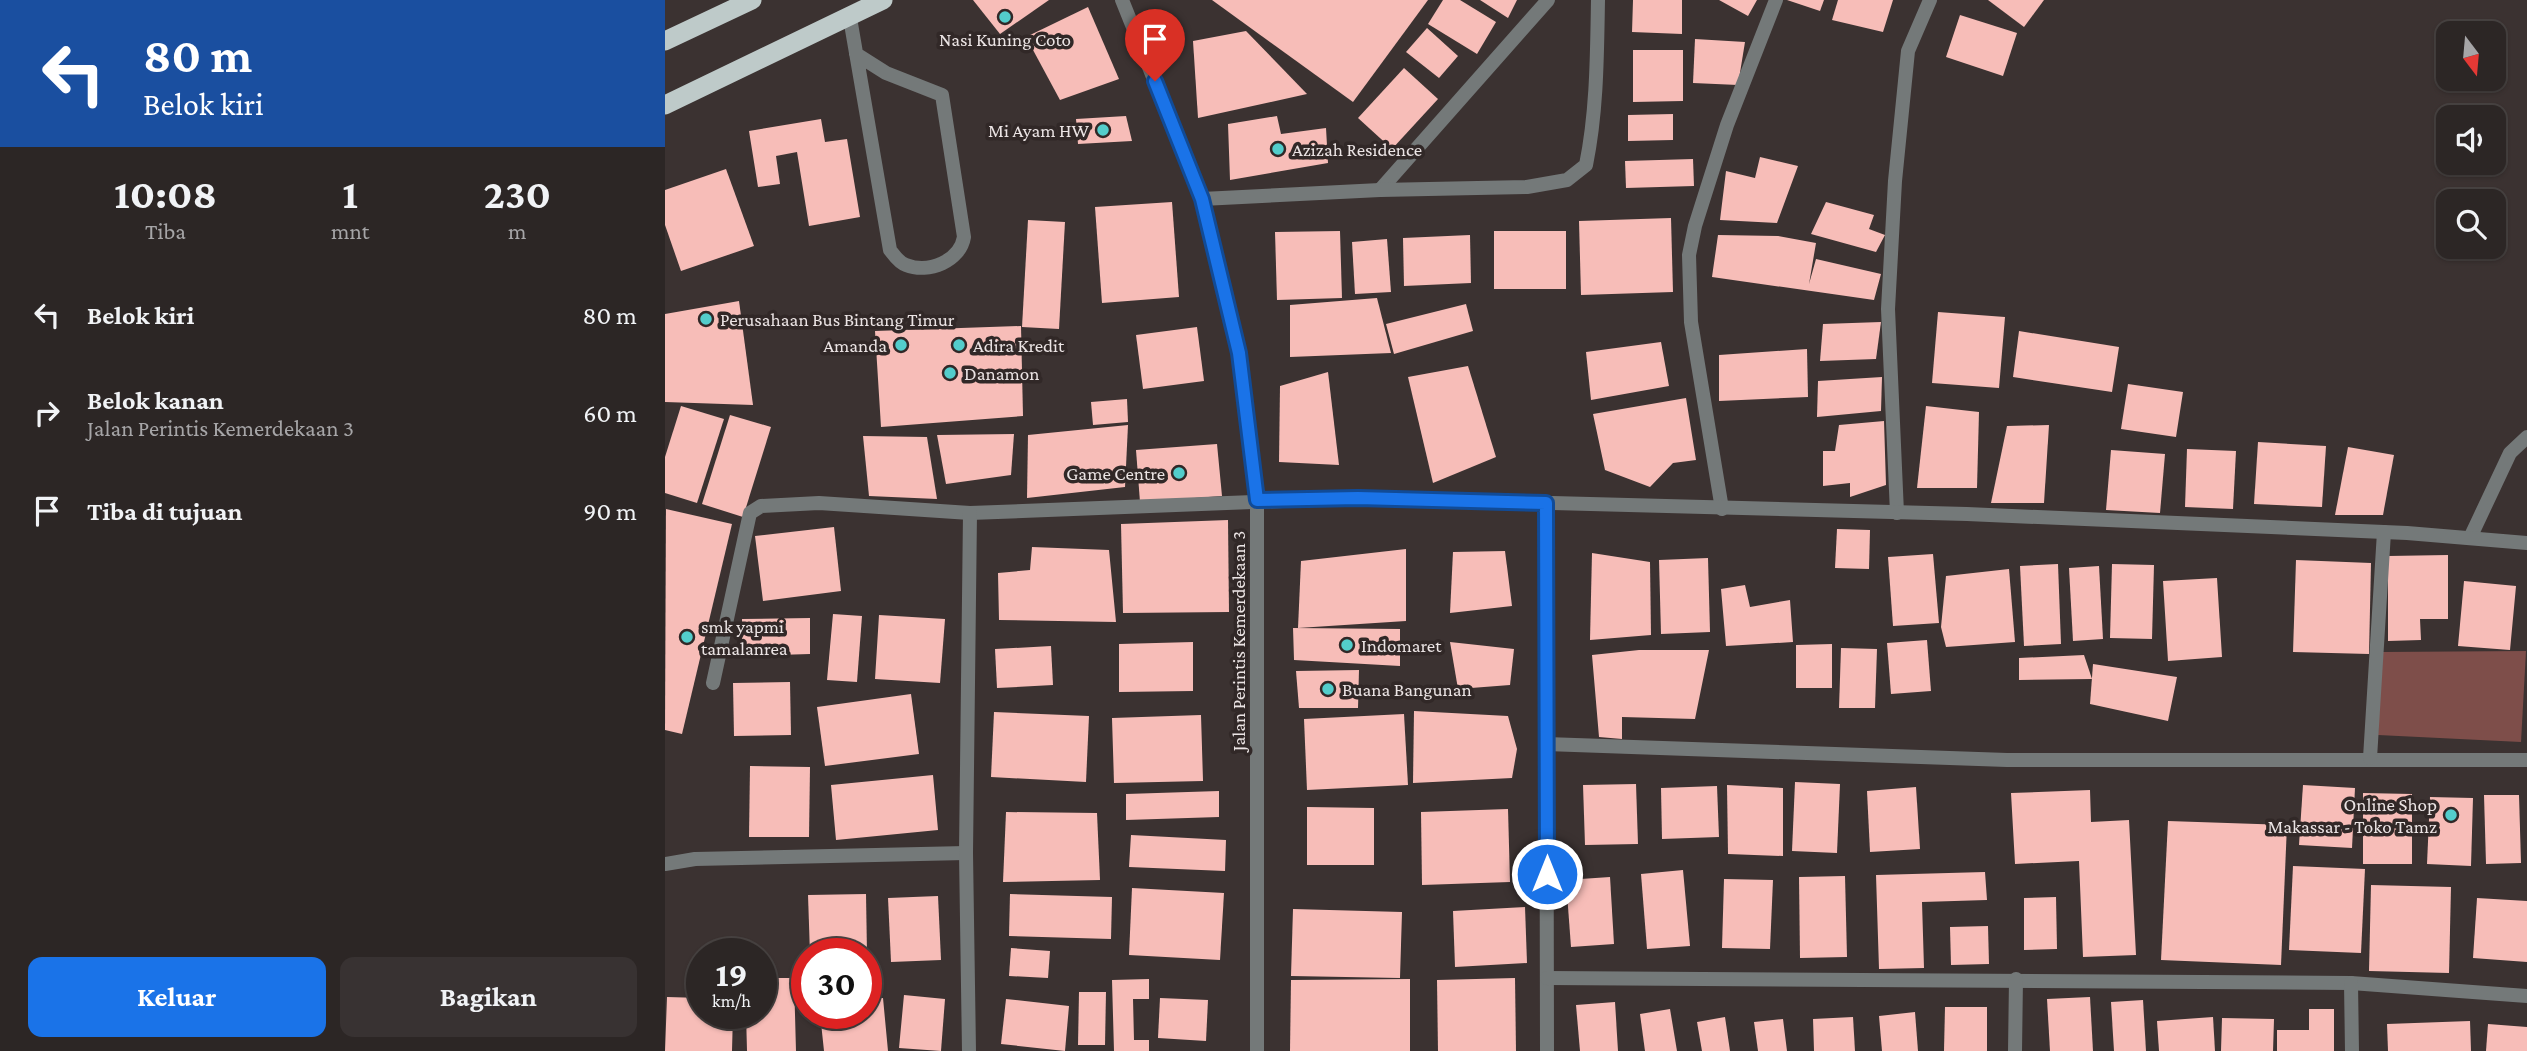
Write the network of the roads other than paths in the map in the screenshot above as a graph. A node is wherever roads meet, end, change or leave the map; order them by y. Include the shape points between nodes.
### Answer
1 (752, 0) edge
2 (883, 0) edge
3 (1122, 0) edge
4 (1548, 0) edge
5 (1598, 0) edge
6 (1776, 0) edge
7 (1930, 0) edge
8 (850, 18) junction
9 (665, 40) edge
10 (856, 54) junction
11 (665, 105) edge
12 (1380, 190) junction
13 (1202, 199) junction
14 (2527, 437) edge
15 (1257, 500) junction
16 (1546, 503) junction
17 (1722, 509) junction
18 (970, 513) junction
19 (1897, 513) junction
20 (2384, 532) junction
21 (2470, 538) junction
22 (2527, 542) edge
23 (713, 683) dead end
24 (1546, 744) junction
25 (2370, 758) junction
26 (2527, 760) edge
27 (966, 853) junction
28 (665, 864) edge
29 (1547, 978) junction
30 (2016, 979) junction
31 (2351, 983) junction
32 (2527, 996) edge
33 (969, 1051) edge
34 (1257, 1051) edge
35 (1547, 1051) edge
36 (2015, 1051) edge
37 (2351, 1051) edge

1 - 9 highway
2 - 8 highway
3 - 13 street, Jalan Perintis Kemerdekaan 3
4 - 12 street
5 - 12 street via 1590,145 1586,165 1578,174 1527,187
6 - 17 street via 1727,125 1689,255 1691,322
7 - 19 street via 1908,51 1895,181 1888,309
8 - 10 street
8 - 11 highway
10 - 10 street via 890,250 904,265 917,268 947,262 963,246 964,237 942,95 886,73
12 - 13 street
13 - 15 street, Jalan Perintis Kemerdekaan 3 via 1239,353
14 - 21 street via 2510,453
15 - 16 street
15 - 18 street
15 - 34 street, Jalan Perintis Kemerdekaan 3
16 - 17 street
16 - 24 street
17 - 19 street
18 - 23 street via 819,503 755,508 746,526
18 - 27 street
19 - 20 street
20 - 21 street
20 - 25 street
21 - 22 street
24 - 25 street via 2007,760
24 - 29 street
25 - 26 street
27 - 28 street via 695,859
27 - 33 street
29 - 30 street
29 - 35 street
30 - 31 street
30 - 36 street
31 - 32 street
31 - 37 street

